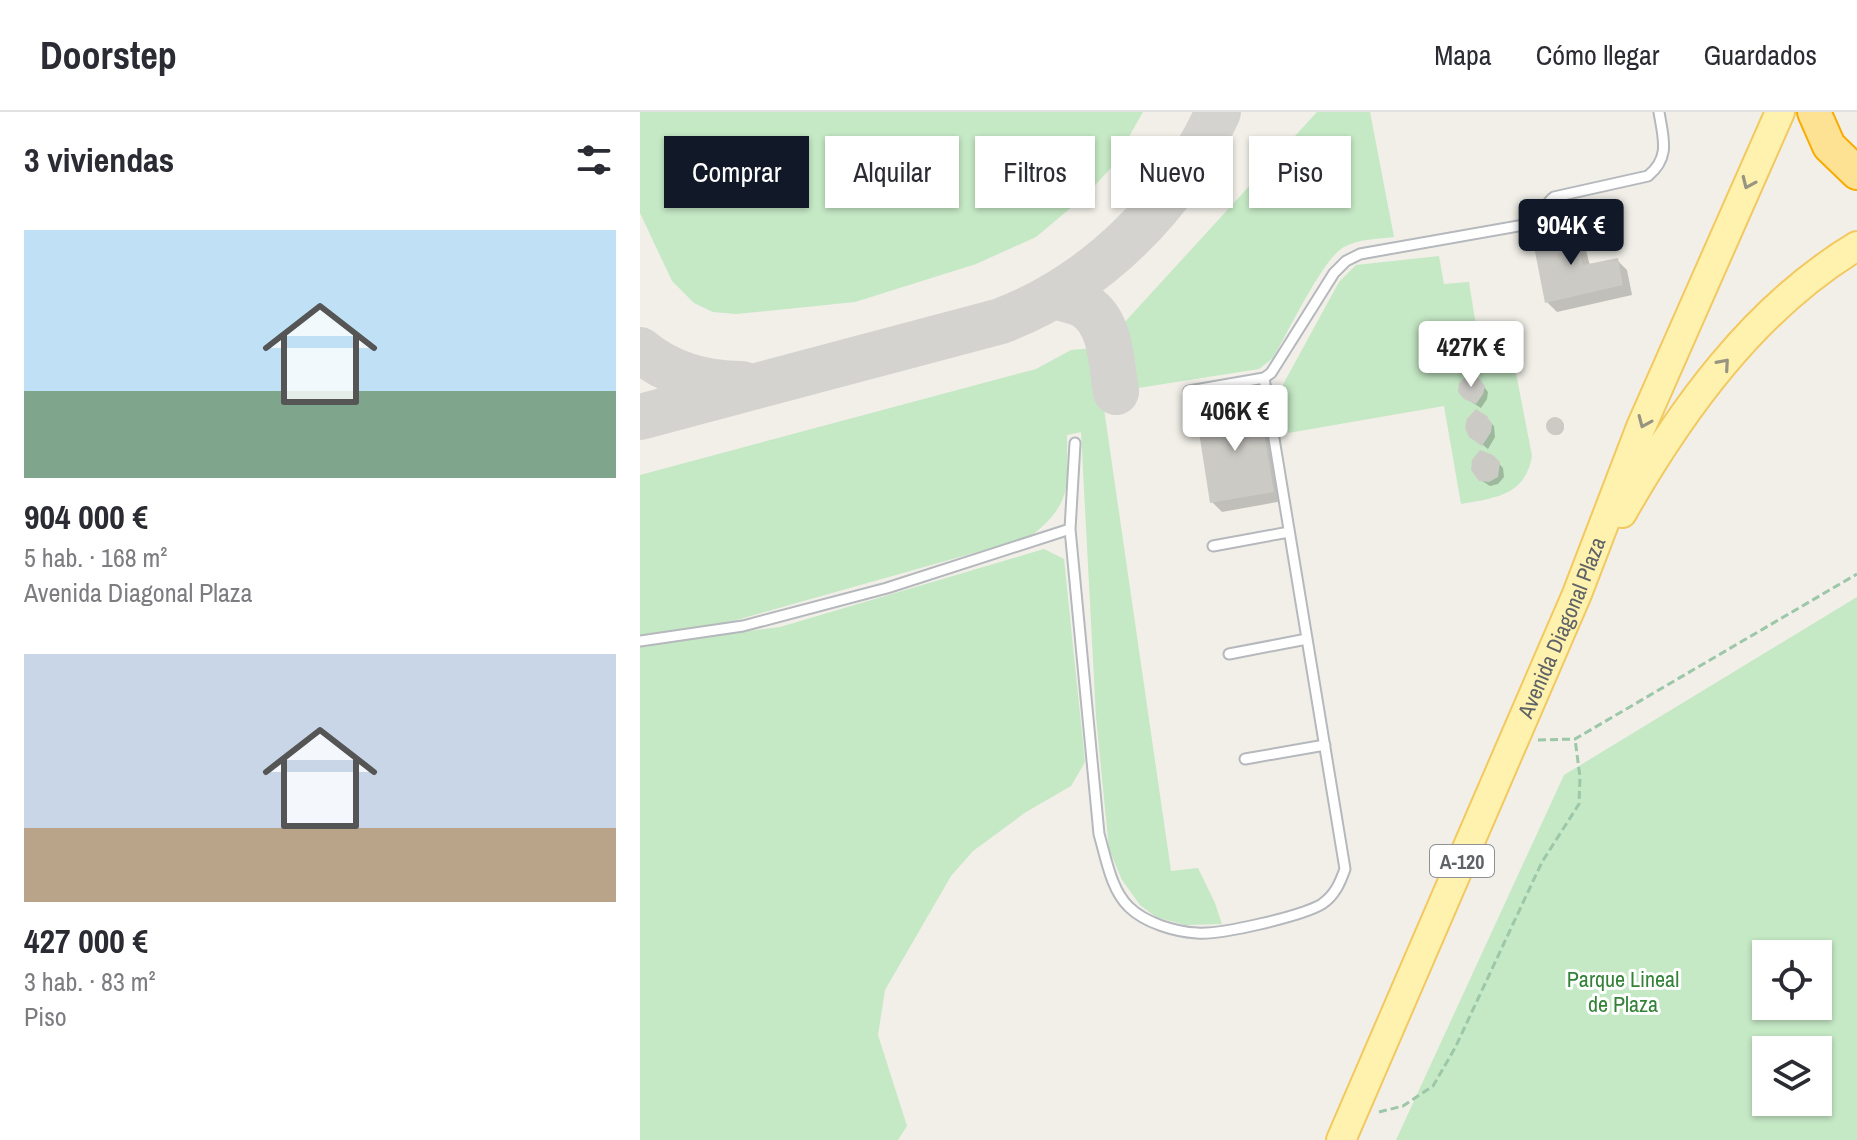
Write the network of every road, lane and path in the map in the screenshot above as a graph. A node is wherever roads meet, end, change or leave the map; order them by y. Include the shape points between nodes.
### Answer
1 (1659, 112) edge
2 (1780, 112) edge
3 (1814, 112) edge
4 (1857, 173) edge
5 (1857, 246) edge
6 (1264, 378) junction
7 (1189, 391) dead end
8 (1075, 443) dead end
9 (1070, 529) junction
10 (1289, 532) junction
11 (1213, 546) dead end
12 (1857, 574) edge
13 (1577, 594) junction
14 (1307, 639) junction
15 (640, 641) edge
16 (1229, 654) dead end
17 (1575, 739) junction
18 (1515, 741) junction
19 (1325, 745) junction
20 (1245, 759) dead end
21 (1348, 1128) edge

1 - 6 lane via 1664,150 1659,167 1648,176 1554,197 1535,223 1389,247 1346,261
2 -> 13 main road, Avenida Diagonal Plaza / A-120 via 1641,427
3 - 4 highway via 1829,146
13 -> 5 main road, A-120 via 1669,436 1721,367 1758,326
6 - 7 lane
6 - 10 lane
8 - 9 lane
9 - 15 lane via 844,600 743,626
9 - 19 lane via 1099,834 1111,877 1129,907 1157,924 1198,933 1280,918 1321,904 1337,890 1345,869
10 - 11 lane
10 - 14 lane
12 - 17 path
13 - 18 main road, Avenida Diagonal Plaza / A-120
14 - 16 lane
14 - 19 lane
17 - 18 path
17 - 21 path via 1579,804 1542,862 1433,1086 1403,1106
18 - 21 main road, Avenida Diagonal Plaza / A-120
19 - 20 lane

